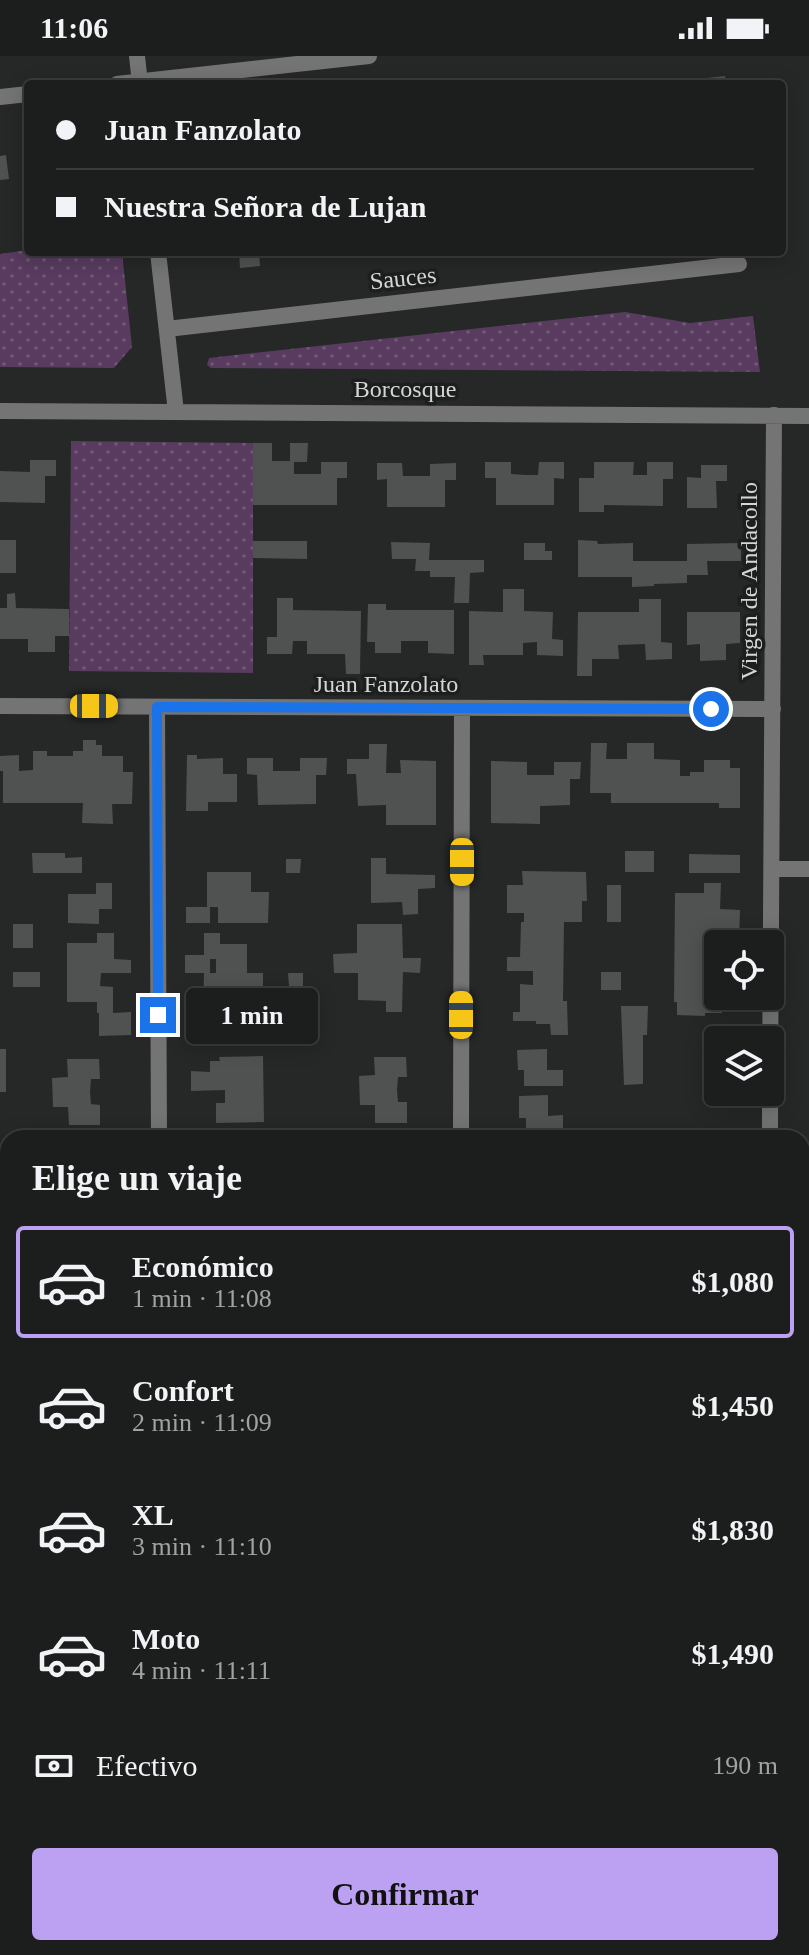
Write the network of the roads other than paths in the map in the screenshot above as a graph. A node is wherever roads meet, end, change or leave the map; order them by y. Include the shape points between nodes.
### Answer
1 (137, 56) edge
2 (369, 56) edge
3 (140, 80) edge
4 (165, 80) edge
5 (24, 94) edge
6 (0, 97) edge
7 (158, 256) edge
8 (739, 264) dead end
9 (167, 329) junction
10 (0, 411) edge
11 (176, 412) junction
12 (774, 415) junction
13 (809, 416) edge
14 (0, 706) edge
15 (157, 707) junction
16 (462, 708) junction
17 (773, 709) junction
18 (772, 869) junction
19 (809, 869) edge
20 (770, 1026) edge
21 (770, 1106) edge
22 (159, 1130) edge
23 (461, 1130) edge
24 (770, 1130) edge

1 - 3 street
2 - 4 street
5 - 6 street
7 - 9 street
8 - 9 street, Sauces
9 - 11 street
10 - 11 street, Borcosque
11 - 12 street, Borcosque
12 - 13 street, Borcosque
12 - 17 street, Virgen de Andacollo
14 - 15 street, Juan Fanzolato
15 - 16 street, Juan Fanzolato
15 - 22 street
16 - 17 street, Juan Fanzolato
16 - 23 street
17 - 18 street, Virgen de Andacollo
18 - 19 street
18 - 20 street, Virgen de Andacollo
21 - 24 street, Virgen de Andacollo

